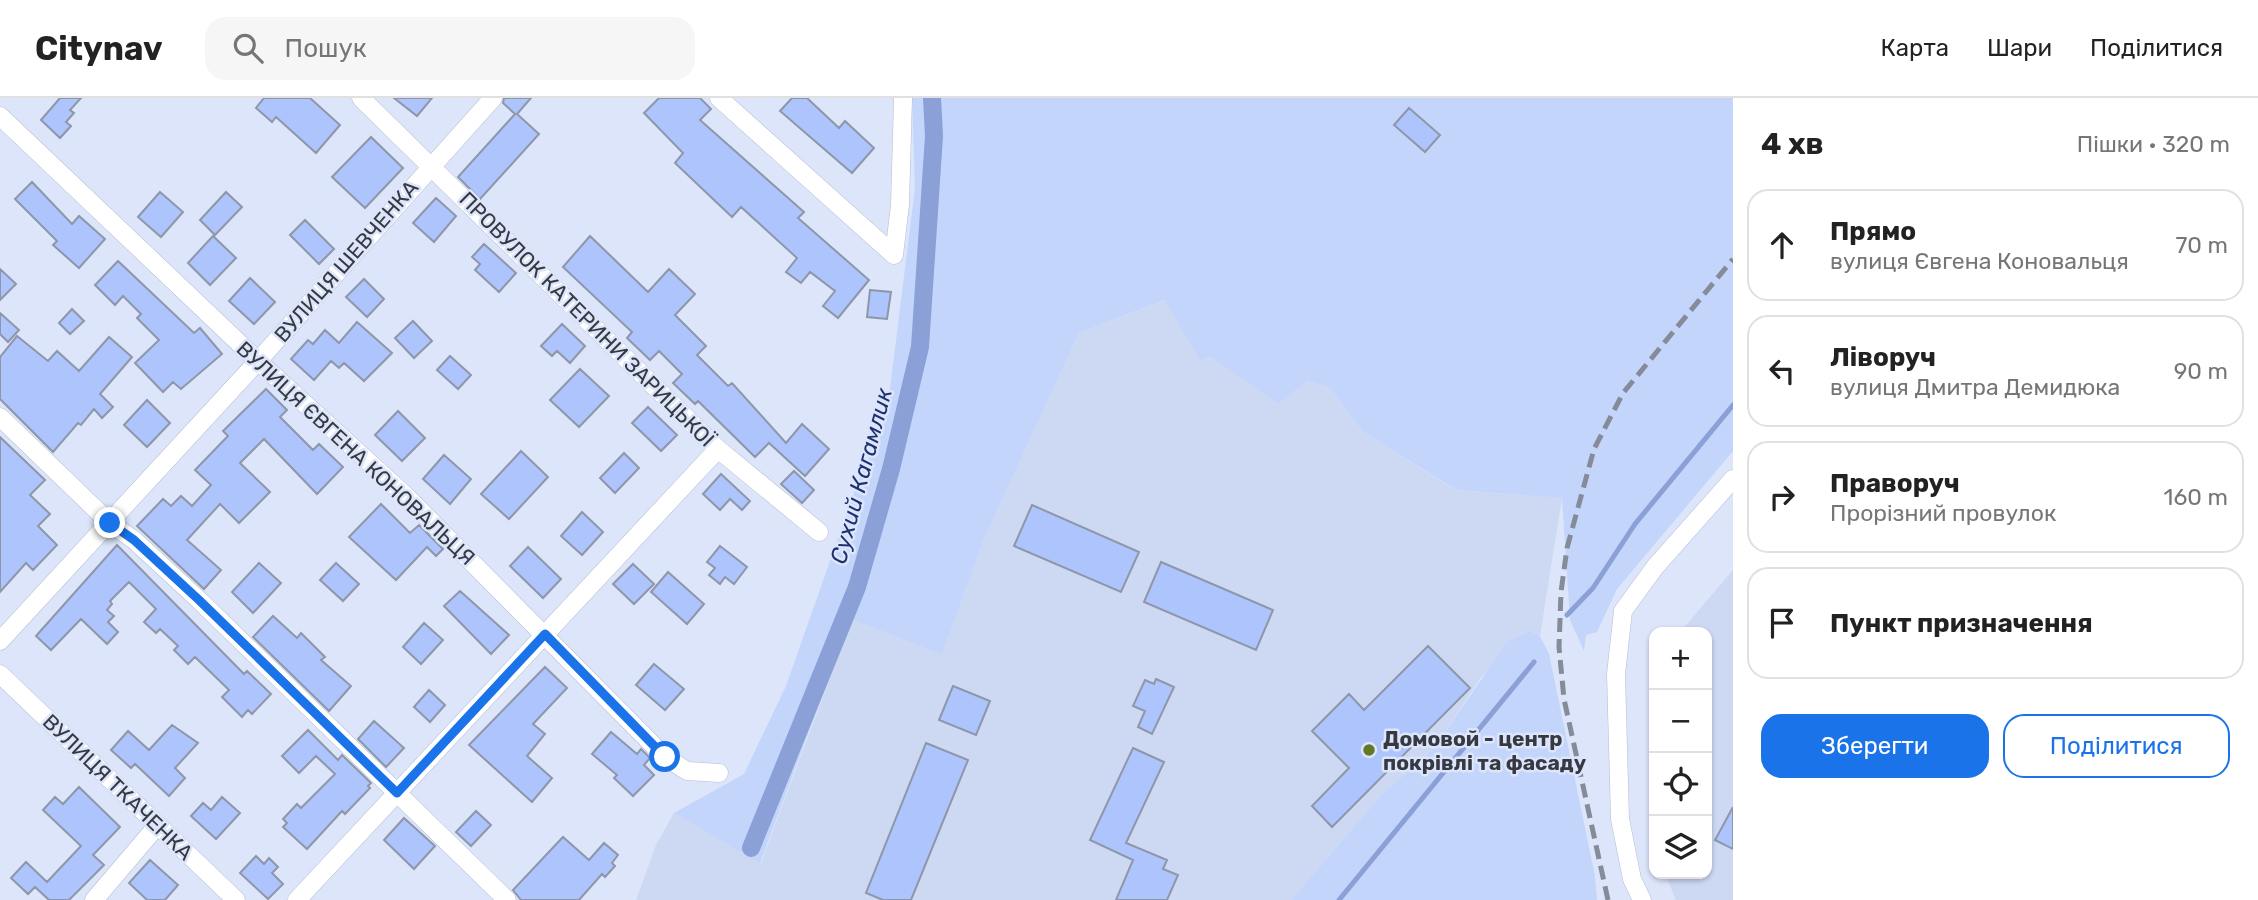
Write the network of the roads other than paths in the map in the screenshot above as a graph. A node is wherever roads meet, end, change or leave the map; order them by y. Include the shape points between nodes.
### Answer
1 (361, 98) edge
2 (493, 98) edge
3 (719, 98) edge
4 (903, 98) edge
5 (0, 116) edge
6 (430, 165) junction
7 (258, 361) junction
8 (0, 417) edge
9 (718, 449) junction
10 (1733, 479) edge
11 (110, 523) junction
12 (819, 532) dead end
13 (545, 634) junction
14 (0, 641) edge
15 (0, 674) edge
16 (719, 773) dead end
17 (397, 793) junction
18 (158, 827) junction
19 (94, 900) edge
20 (236, 900) edge
21 (297, 900) edge
22 (507, 900) edge
23 (1642, 900) edge

1 - 6 street, ПРОВУЛОК КАТЕРИНИ ЗАРИЦЬКОЇ
2 - 6 street, ВУЛИЦЯ ШЕВЧЕНКА
3 - 4 street via 894,255
5 - 7 street, ВУЛИЦЯ ЄВГЕНА КОНОВАЛЬЦЯ
6 - 7 street, ВУЛИЦЯ ШЕВЧЕНКА
6 - 9 street, ПРОВУЛОК КАТЕРИНИ ЗАРИЦЬКОЇ
7 - 11 street, ВУЛИЦЯ ШЕВЧЕНКА
7 - 13 street, ВУЛИЦЯ ЄВГЕНА КОНОВАЛЬЦЯ via 408,498
8 - 11 street
9 - 12 street, ПРОВУЛОК КАТЕРИНИ ЗАРИЦЬКОЇ
9 - 13 street
10 - 23 street via 1655,567 1623,611 1616,674 1620,819 1632,880
11 - 14 street, ВУЛИЦЯ ШЕВЧЕНКА
11 - 17 street via 199,600
13 - 16 street, ВУЛИЦЯ ЄВГЕНА КОНОВАЛЬЦЯ via 665,757 687,771
13 - 17 street
15 - 18 street, ВУЛИЦЯ ТКАЧЕНКА
17 - 21 street
17 - 22 street
18 - 19 street
18 - 20 street, ВУЛИЦЯ ТКАЧЕНКА

